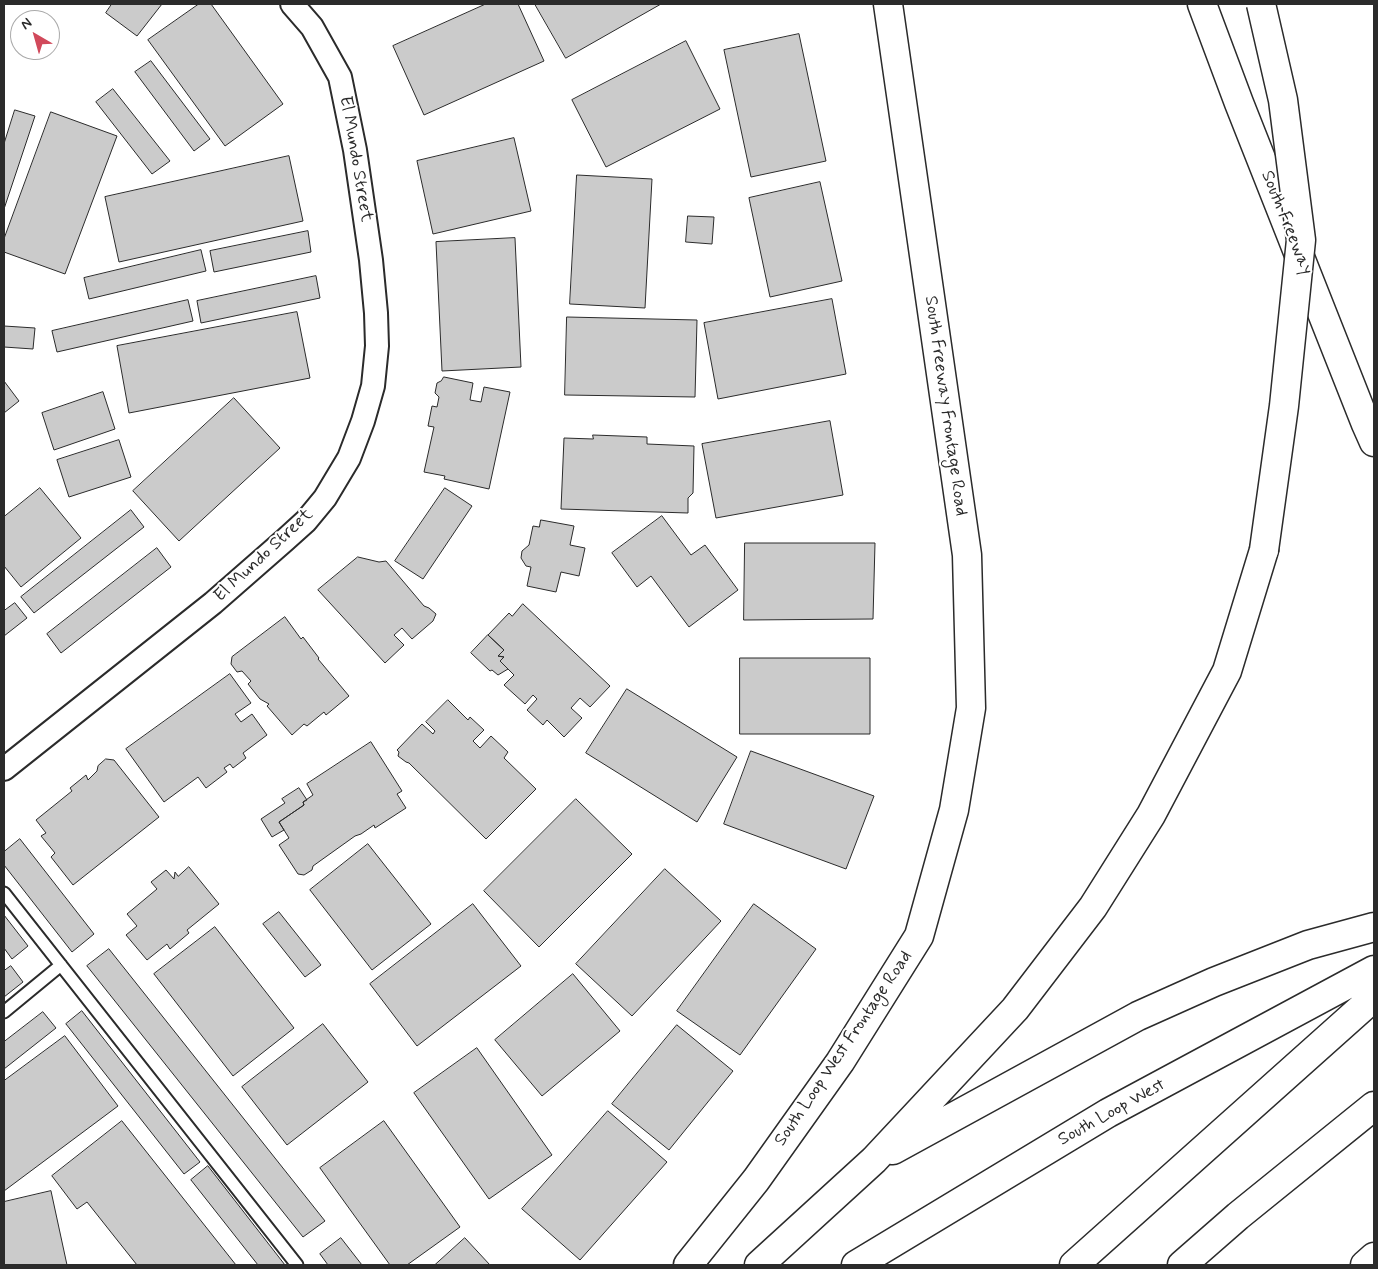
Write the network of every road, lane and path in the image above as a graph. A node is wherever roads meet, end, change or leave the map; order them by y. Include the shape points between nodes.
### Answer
1 (292, 4) edge
2 (888, 4) edge
3 (1202, 4) edge
4 (1262, 4) edge
5 (1374, 442) edge
6 (4, 769) edge
7 (954, 810) joint
8 (4, 893) edge
9 (1374, 927) edge
10 (61, 965) junction
11 (1374, 970) edge
12 (1374, 997) edge
13 (4, 1012) edge
14 (1374, 1106) edge
15 (874, 1160) junction
16 (1374, 1257) edge
17 (297, 1265) edge
18 (688, 1265) edge
19 (759, 1265) edge
20 (856, 1265) edge
21 (1074, 1265) edge
22 (1182, 1265) edge
23 (1365, 1265) edge

1 - 6 street, El Mundo Street via 312,27 340,77 355,150 371,260 377,346 373,386 363,421 349,458 306,521 213,603
2 - 7 main road, South Freeway Frontage Road via 967,555 971,708
3 - 5 main road, South Freeway
4 - 15 main road, bridge via 1283,100 1301,240 1284,406 1264,550 1227,672 1151,815 1093,907 1015,1009
7 - 18 main road, South Loop West Frontage Road via 920,936 840,1062 756,1180
8 - 10 lane
9 - 15 main road via 1308,945 1138,1016
10 - 13 lane
10 - 17 lane
11 - 20 main road, South Loop West via 1108,1113
12 - 21 main road
14 - 22 main road
15 - 19 main road
16 - 23 main road

